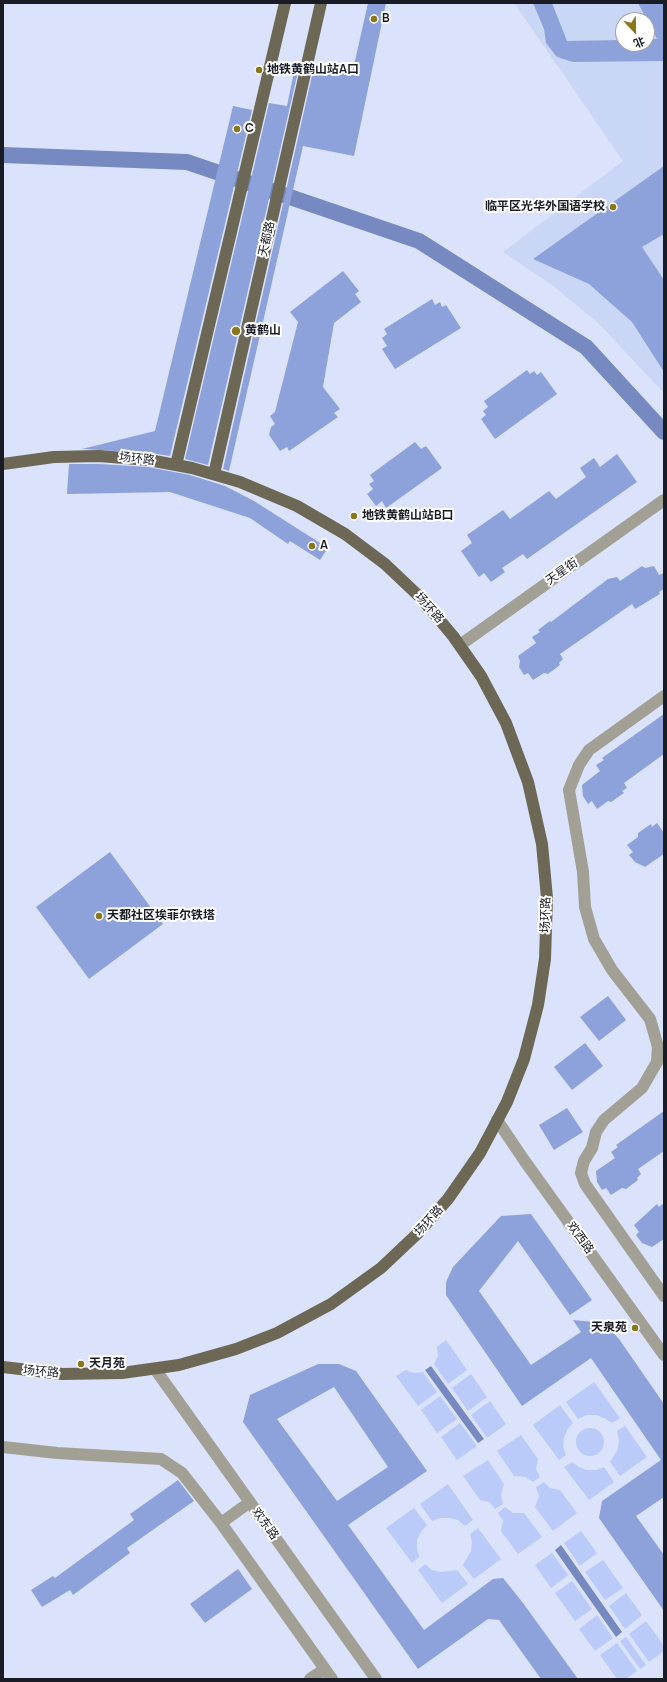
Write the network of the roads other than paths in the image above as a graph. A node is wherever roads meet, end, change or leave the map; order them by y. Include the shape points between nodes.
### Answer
1 (285, 3) edge
2 (321, 3) edge
3 (3, 464) edge
4 (176, 465) junction
5 (214, 474) junction
6 (664, 500) edge
7 (460, 645) junction
8 (664, 696) edge
9 (497, 1120) junction
10 (664, 1296) edge
11 (664, 1355) edge
12 (3, 1367) edge
13 (154, 1369) junction
14 (3, 1447) edge
15 (250, 1502) junction
16 (221, 1523) junction
17 (328, 1674) edge
18 (310, 1679) edge
19 (376, 1679) edge

1 - 4 main road
2 - 5 main road, 天都路
3 - 4 main road, 场环路 via 54,457 99,456
4 - 5 main road, 场环路
5 - 7 main road, 场环路 via 297,506 345,534 385,564 422,599
6 - 7 street, 天星街
7 - 9 main road, 场环路 via 481,676 506,723 528,782 542,844 547,898 545,959 538,1005 524,1059
8 - 10 street via 589,750 579,765 569,790 583,872 585,907 594,939 612,970 650,1019 658,1047 657,1062 642,1088 604,1120 596,1132 581,1173 584,1184
9 - 11 street, 欢西路
9 - 13 main road, 场环路 via 480,1153 448,1199 417,1234 381,1268 350,1291 332,1304 257,1341 186,1363
12 - 13 main road, 场环路 via 62,1374 122,1373
13 - 15 street, 欢东路
14 - 16 street via 161,1459 182,1473
15 - 16 street
15 - 19 street, 欢东路
16 - 17 street
17 - 18 street

